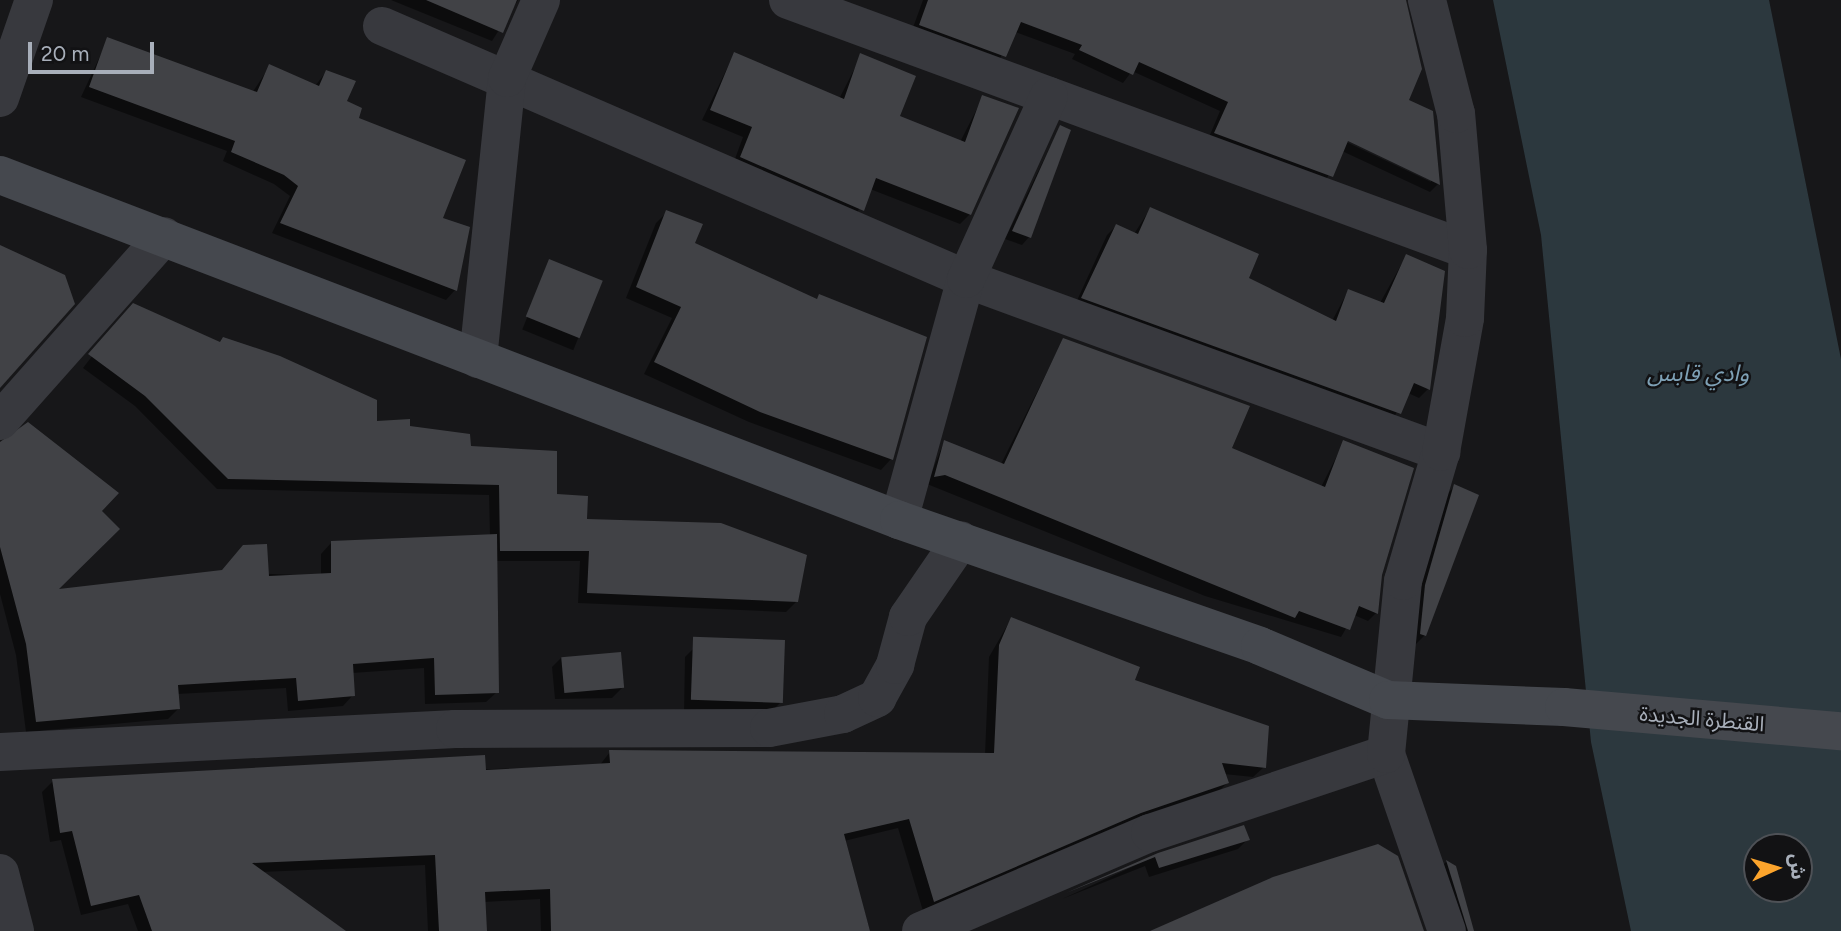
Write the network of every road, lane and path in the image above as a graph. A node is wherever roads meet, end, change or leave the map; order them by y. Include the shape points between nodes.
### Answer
1 (34, 0) edge
2 (541, 0) edge
3 (788, 0) edge
4 (1427, 0) edge
5 (382, 26) dead end
6 (507, 78) junction
7 (1049, 96) junction
8 (0, 98) edge
9 (0, 175) edge
10 (164, 236) junction
11 (1468, 250) junction
12 (966, 279) junction
13 (478, 359) junction
14 (0, 421) edge
15 (1441, 452) junction
16 (899, 520) junction
17 (961, 540) junction
18 (1388, 700) junction
19 (1841, 731) edge
20 (0, 751) edge
21 (1386, 754) junction
22 (0, 873) edge
23 (15, 931) edge
24 (921, 931) edge
25 (1447, 931) edge

1 - 8 street
2 - 6 street
3 - 7 street
4 - 11 street via 1456,114
5 - 6 street
6 - 12 street
6 - 13 street
7 - 11 street
7 - 12 street
9 - 10 main road
10 - 13 main road
10 - 14 street
11 - 15 street via 1465,318
12 - 15 street
12 - 16 street
13 - 16 main road
15 - 18 street via 1403,581
16 - 17 main road
17 - 18 main road via 1260,646
17 - 20 street via 908,617 895,665 877,698 843,714 769,728 455,729
18 - 19 main road, القنطرة الجديدة via 1564,707
18 - 21 street
21 - 24 street via 1150,833
21 - 25 street
22 - 23 street

